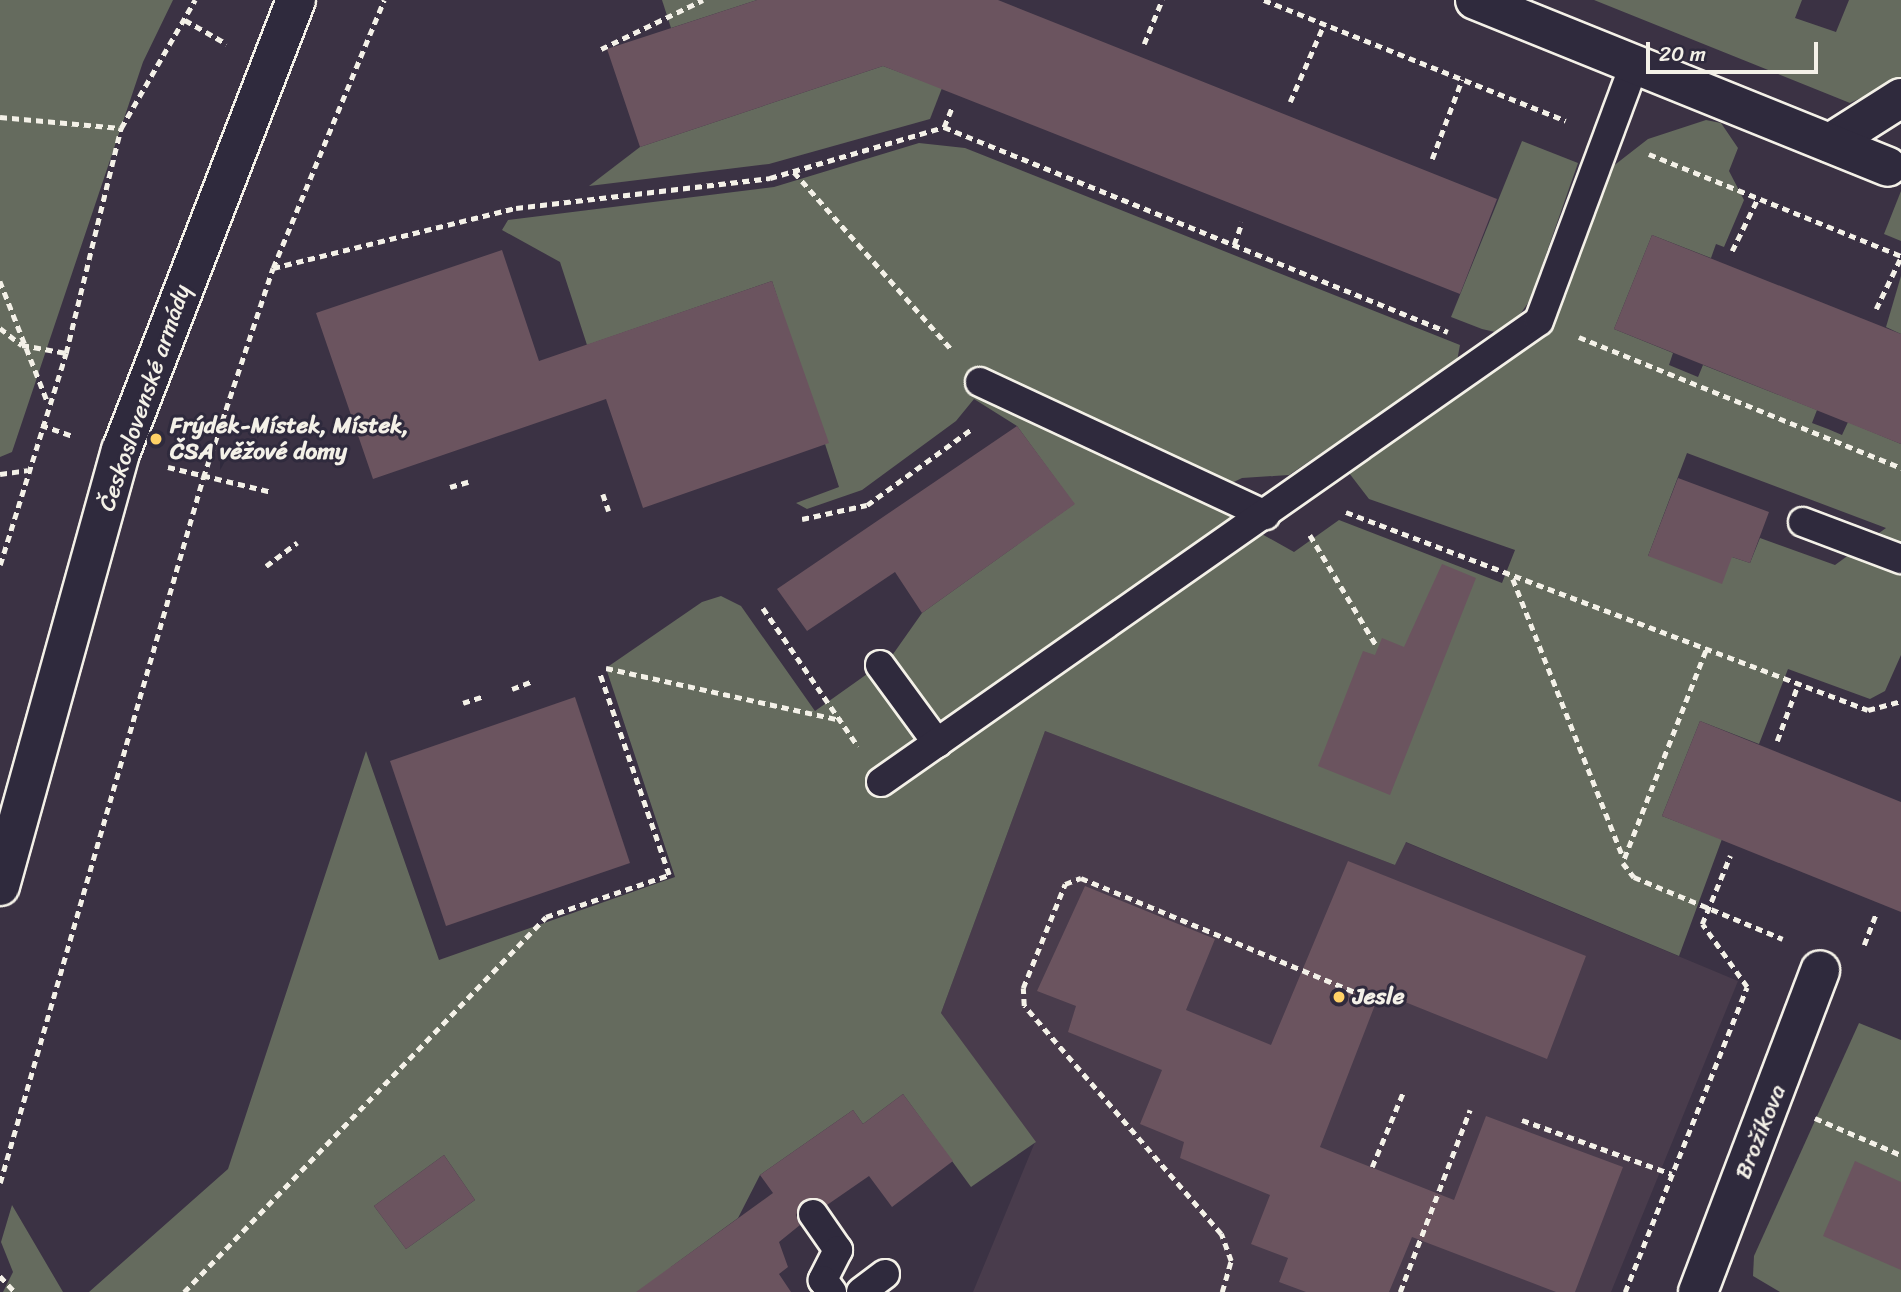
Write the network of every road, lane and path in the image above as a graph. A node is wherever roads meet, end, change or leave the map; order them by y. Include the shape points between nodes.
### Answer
1 (195, 0) edge
2 (296, 0) edge
3 (384, 0) edge
4 (703, 0) edge
5 (1162, 0) edge
6 (1475, 0) edge
7 (1324, 24) dead end
8 (1144, 44) dead end
9 (601, 49) dead end
10 (1635, 63) junction
11 (1462, 79) dead end
12 (1901, 98) edge
13 (1290, 102) dead end
14 (952, 107) dead end
15 (0, 117) edge
16 (944, 127) junction
17 (121, 128) junction
18 (1830, 143) junction
19 (1432, 159) dead end
20 (1888, 167) dead end
21 (794, 172) junction
22 (1758, 198) dead end
23 (1242, 222) dead end
24 (1234, 245) junction
25 (1732, 251) dead end
26 (1901, 257) edge
27 (273, 268) junction
28 (0, 281) edge
29 (1876, 309) dead end
30 (1539, 321) junction
31 (0, 328) edge
32 (22, 345) junction
33 (1495, 351) junction
34 (66, 353) junction
35 (1683, 370) dead end
36 (1679, 378) junction
37 (980, 382) joint
38 (1015, 398) junction
39 (48, 403) junction
40 (1828, 429) dead end
41 (1825, 437) junction
42 (1901, 468) edge
43 (28, 470) junction
44 (0, 474) edge
45 (468, 482) dead end
46 (450, 487) dead end
47 (603, 494) dead end
48 (1292, 495) junction
49 (609, 512) dead end
50 (1265, 515) junction
51 (802, 520) dead end
52 (1802, 522) dead end
53 (297, 543) dead end
54 (1901, 559) edge
55 (0, 565) edge
56 (266, 566) dead end
57 (1513, 579) junction
58 (763, 608) dead end
59 (1376, 645) dead end
60 (1706, 650) junction
61 (880, 665) dead end
62 (606, 668) dead end
63 (599, 672) dead end
64 (533, 681) dead end
65 (1799, 682) junction
66 (512, 689) dead end
67 (484, 696) dead end
68 (1901, 701) edge
69 (463, 703) dead end
70 (841, 720) junction
71 (1777, 741) dead end
72 (937, 743) junction
73 (881, 782) joint
74 (1622, 855) junction
75 (1730, 856) dead end
76 (0, 886) edge
77 (1710, 909) junction
78 (1876, 914) dead end
79 (1807, 957) joint
80 (1859, 957) dead end
81 (1377, 1001) dead end
82 (1404, 1090) dead end
83 (1469, 1110) dead end
84 (1522, 1120) dead end
85 (1803, 1126) dead end
86 (1901, 1155) edge
87 (1372, 1167) dead end
88 (1672, 1174) junction
89 (0, 1182) edge
90 (813, 1214) dead end
91 (885, 1274) dead end
92 (0, 1276) edge
93 (15, 1292) edge
94 (184, 1292) edge
95 (832, 1292) edge
96 (861, 1292) edge
97 (1222, 1292) edge
98 (1400, 1292) edge
99 (1625, 1292) edge
100 (1698, 1292) edge

1 - 17 path
2 - 76 street, Československé armády via 121,452
3 - 27 path
4 - 9 path
5 - 8 path
6 - 10 street
7 - 13 path
10 - 18 street
10 - 30 lane
11 - 19 path
12 - 18 street
14 - 16 path
15 - 17 path
16 - 21 path
16 - 24 path
17 - 34 path
18 - 20 street
21 - 27 path via 516,208
21 - 37 path
22 - 25 path
23 - 24 path
24 - 33 path
26 - 29 path
27 - 89 path via 203,478
28 - 32 path
30 - 33 lane
30 - 36 path
31 - 32 path
32 - 34 path
32 - 39 path
33 - 48 lane
34 - 39 path
35 - 36 path
36 - 41 path
37 - 38 lane
38 - 50 lane
38 - 51 path via 867,505
39 - 43 path
40 - 41 path
41 - 42 path
43 - 44 path
43 - 55 path
45 - 46 path
47 - 49 path
48 - 50 lane
48 - 57 path
48 - 59 path
50 - 72 lane
52 - 54 lane
53 - 56 path
57 - 60 path
57 - 74 path
58 - 70 path
60 - 65 path
60 - 74 path
61 - 72 lane
62 - 70 path
63 - 94 path via 669,875 546,917
64 - 66 path
65 - 68 path via 1868,710
65 - 71 path
67 - 69 path
70 - 73 path
72 - 73 lane
74 - 77 path via 1634,877
75 - 77 path
77 - 79 path
77 - 88 path via 1702,924 1747,986
78 - 80 path
79 - 100 street, Brožíkova
81 - 97 path via 1081,878 1065,884 1023,988 1024,1006 1221,1234 1231,1261
82 - 87 path
83 - 98 path
84 - 88 path
85 - 86 path via 1808,1114
88 - 99 path
90 - 95 lane via 838,1250 823,1280
91 - 96 lane
92 - 93 path

